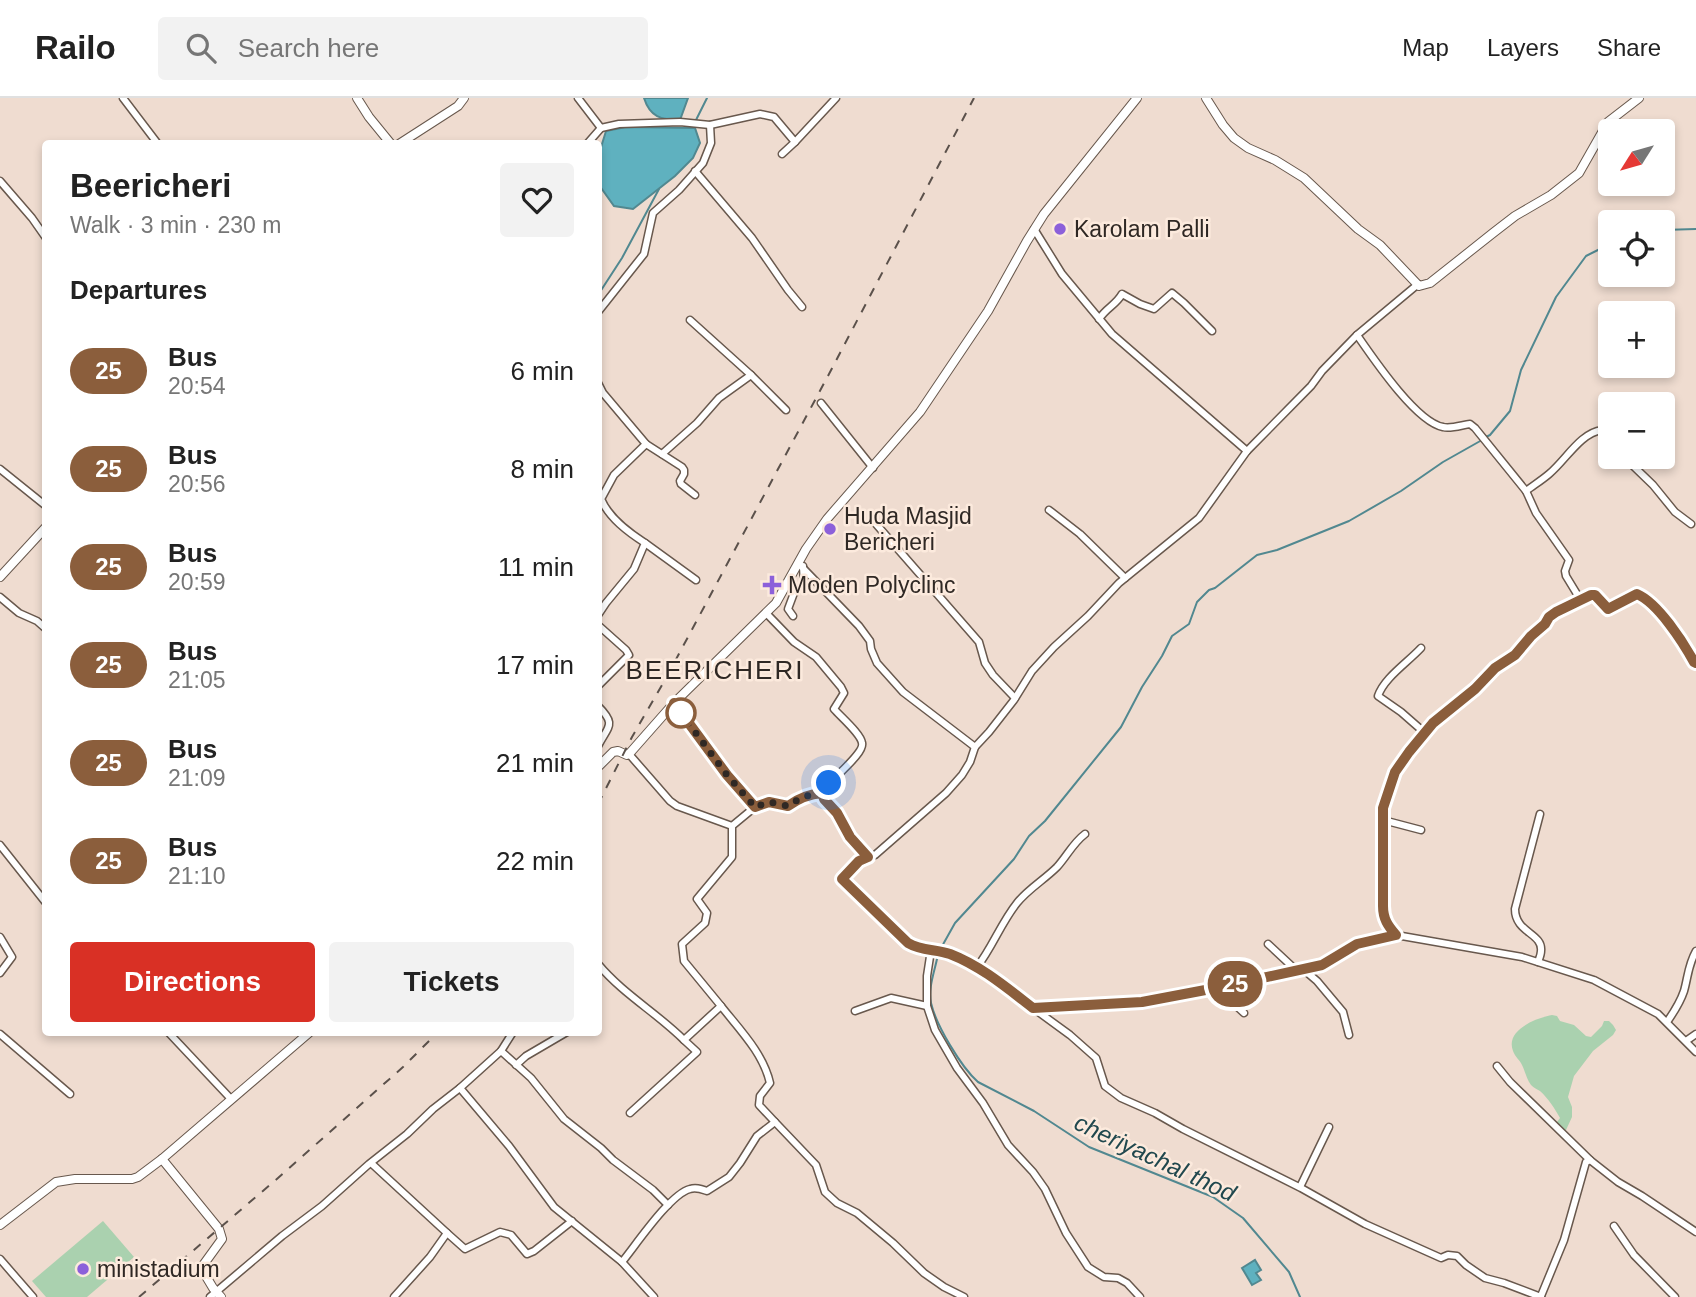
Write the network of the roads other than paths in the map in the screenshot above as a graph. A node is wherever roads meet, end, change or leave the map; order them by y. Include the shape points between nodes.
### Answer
1 (123, 98) edge
2 (357, 98) edge
3 (464, 98) edge
4 (578, 98) edge
5 (836, 98) edge
6 (1137, 98) edge
7 (1206, 98) edge
8 (1639, 98) edge
9 (710, 125) junction
10 (601, 128) junction
11 (155, 140) edge
12 (388, 140) edge
13 (405, 140) edge
14 (590, 140) edge
15 (795, 142) junction
16 (782, 154) dead end
17 (695, 171) junction
18 (0, 181) edge
19 (1034, 229) junction
20 (42, 232) edge
21 (1417, 285) junction
22 (602, 307) edge
23 (802, 307) dead end
24 (1099, 319) junction
25 (690, 320) dead end
26 (1212, 331) dead end
27 (1357, 335) junction
28 (751, 375) junction
29 (602, 391) edge
30 (821, 402) dead end
31 (786, 410) dead end
32 (1598, 431) edge
33 (646, 444) junction
34 (1247, 452) junction
35 (662, 454) junction
36 (873, 467) junction
37 (0, 469) edge
38 (1636, 469) edge
39 (1526, 491) junction
40 (695, 495) dead end
41 (602, 496) edge
42 (42, 503) edge
43 (602, 503) edge
44 (1049, 510) dead end
45 (876, 524) dead end
46 (1691, 524) dead end
47 (42, 531) edge
48 (645, 543) junction
49 (800, 566) junction
50 (0, 577) edge
51 (1125, 578) junction
52 (695, 580) dead end
53 (0, 597) edge
54 (1580, 599) junction
55 (602, 609) edge
56 (766, 613) junction
57 (793, 616) dead end
58 (42, 625) edge
59 (602, 629) edge
60 (1421, 649) dead end
61 (1696, 663) edge
62 (602, 682) edge
63 (1015, 698) junction
64 (674, 703) junction
65 (602, 710) edge
66 (1425, 733) junction
67 (602, 738) edge
68 (975, 747) junction
69 (629, 754) junction
70 (602, 760) edge
71 (822, 793) junction
72 (755, 807) junction
73 (1540, 814) dead end
74 (1383, 820) junction
75 (732, 826) junction
76 (1421, 830) dead end
77 (1085, 834) dead end
78 (0, 845) edge
79 (868, 857) junction
80 (42, 898) edge
81 (1396, 935) junction
82 (0, 937) edge
83 (1268, 944) dead end
84 (931, 950) junction
85 (1696, 951) edge
86 (1538, 962) junction
87 (977, 967) junction
88 (602, 968) edge
89 (1300, 970) junction
90 (0, 973) edge
91 (1216, 988) junction
92 (721, 1006) junction
93 (927, 1006) junction
94 (1033, 1008) junction
95 (855, 1011) dead end
96 (1244, 1013) dead end
97 (1667, 1022) junction
98 (0, 1034) edge
99 (1696, 1034) edge
100 (1349, 1035) dead end
101 (172, 1036) edge
102 (305, 1036) edge
103 (510, 1036) edge
104 (560, 1036) edge
105 (684, 1040) junction
106 (1686, 1041) junction
107 (501, 1051) junction
108 (1696, 1052) edge
109 (516, 1065) junction
110 (1497, 1066) dead end
111 (460, 1088) junction
112 (70, 1094) dead end
113 (231, 1099) junction
114 (630, 1113) dead end
115 (775, 1122) junction
116 (1329, 1127) dead end
117 (162, 1158) junction
118 (1590, 1160) junction
119 (371, 1163) junction
120 (1300, 1187) junction
121 (668, 1205) junction
122 (572, 1222) junction
123 (0, 1225) edge
124 (1614, 1226) dead end
125 (1696, 1232) edge
126 (447, 1233) junction
127 (0, 1259) edge
128 (622, 1262) junction
129 (216, 1295) edge
130 (1541, 1296) edge
131 (33, 1297) edge
132 (394, 1297) edge
133 (654, 1297) edge
134 (964, 1297) edge
135 (1140, 1297) edge
136 (1675, 1297) edge

1 - 11 street
2 - 12 main road
3 - 13 main road
4 - 10 street
5 - 15 street
6 - 19 main road
7 - 21 main road via 1234,138 1304,178 1380,245
8 - 21 main road via 1608,122 1579,173 1430,283
9 - 10 street via 680,122
9 - 15 street via 760,114 774,117
9 - 17 street via 711,143
10 - 14 street
15 - 16 street
17 - 22 street via 653,213 644,254
17 - 23 street
18 - 20 street
19 - 24 street via 1062,274
19 - 36 main road via 988,311 920,412
21 - 27 street
24 - 26 street via 1122,294 1154,309 1172,293
24 - 34 street
25 - 28 street
27 - 34 street
27 - 39 street via 1413,407 1444,428 1470,424
28 - 31 street
28 - 35 street via 719,398
29 - 33 street
30 - 36 street
32 - 39 street
33 - 35 street
33 - 41 street via 614,475
34 - 51 street via 1199,518
35 - 40 street via 682,467 681,484
36 - 49 main road via 827,519 803,553
37 - 42 street
38 - 46 street
39 - 54 street via 1569,560 1566,576
43 - 48 street
44 - 51 street
45 - 63 street via 979,642 985,663
47 - 50 main road
48 - 52 street
48 - 55 street via 634,569
49 - 56 main road
49 - 57 street via 804,585 794,593 788,609
49 - 68 street via 859,626 877,663 903,692
51 - 63 street via 1031,671
53 - 58 street
54 - 61 street via 1595,595 1608,609 1637,594 1643,597
54 - 66 street via 1549,617 1515,655
56 - 64 main road
56 - 71 street via 816,657 841,687 844,693 834,709 863,742 853,761
59 - 62 street via 629,655
60 - 66 street via 1392,675 1378,696
63 - 68 street
64 - 69 main road
64 - 72 street
65 - 67 street via 609,716
66 - 74 street via 1395,772
68 - 79 street via 962,775 946,793
69 - 70 main road via 613,752
69 - 75 street via 677,806
71 - 72 street via 788,806 769,802
71 - 79 street
72 - 75 street
73 - 86 street via 1515,909 1518,922 1539,941
74 - 76 street
74 - 81 street via 1383,916
75 - 92 street via 732,857 697,899 707,913 705,923 682,944 684,961
77 - 87 street via 1017,903
78 - 80 street
79 - 84 street via 842,879 908,943
81 - 86 street
81 - 89 street via 1357,944 1322,965
82 - 90 street via 12,957
83 - 89 street
84 - 87 street
84 - 93 street
85 - 97 street via 1683,993
86 - 97 street via 1594,980
87 - 94 street
88 - 105 street
89 - 91 street
89 - 100 street via 1317,981 1343,1012
91 - 94 street via 1142,1002
91 - 96 street
92 - 105 street
92 - 115 street via 768,1071 771,1083 760,1096 760,1105
93 - 95 street via 891,998
93 - 135 street via 957,1068 1008,1145 1045,1189 1081,1258 1104,1277 1127,1283
94 - 120 street via 1096,1058 1105,1086 1121,1098
97 - 106 street
98 - 112 street
99 - 106 street
101 - 113 street
102 - 113 main road
103 - 107 street
104 - 109 street
105 - 114 street via 697,1052
106 - 108 street
107 - 109 street
107 - 111 street
109 - 121 street via 564,1119
110 - 118 street
111 - 119 street
111 - 122 street via 554,1207
113 - 117 main road
115 - 121 street via 757,1136 729,1177 707,1191 689,1189
115 - 134 street via 816,1165 825,1192 857,1213 924,1273
116 - 120 street
117 - 123 main road via 132,1180 56,1182
117 - 129 main road via 219,1229 222,1239 201,1268
118 - 125 street
118 - 130 street
119 - 126 street
119 - 129 street
120 - 130 street via 1441,1258 1457,1256 1485,1278
121 - 128 street
122 - 126 street via 527,1254 511,1236 500,1232 464,1249
122 - 128 street
124 - 136 street via 1634,1255
126 - 132 street
127 - 131 street
128 - 133 street

